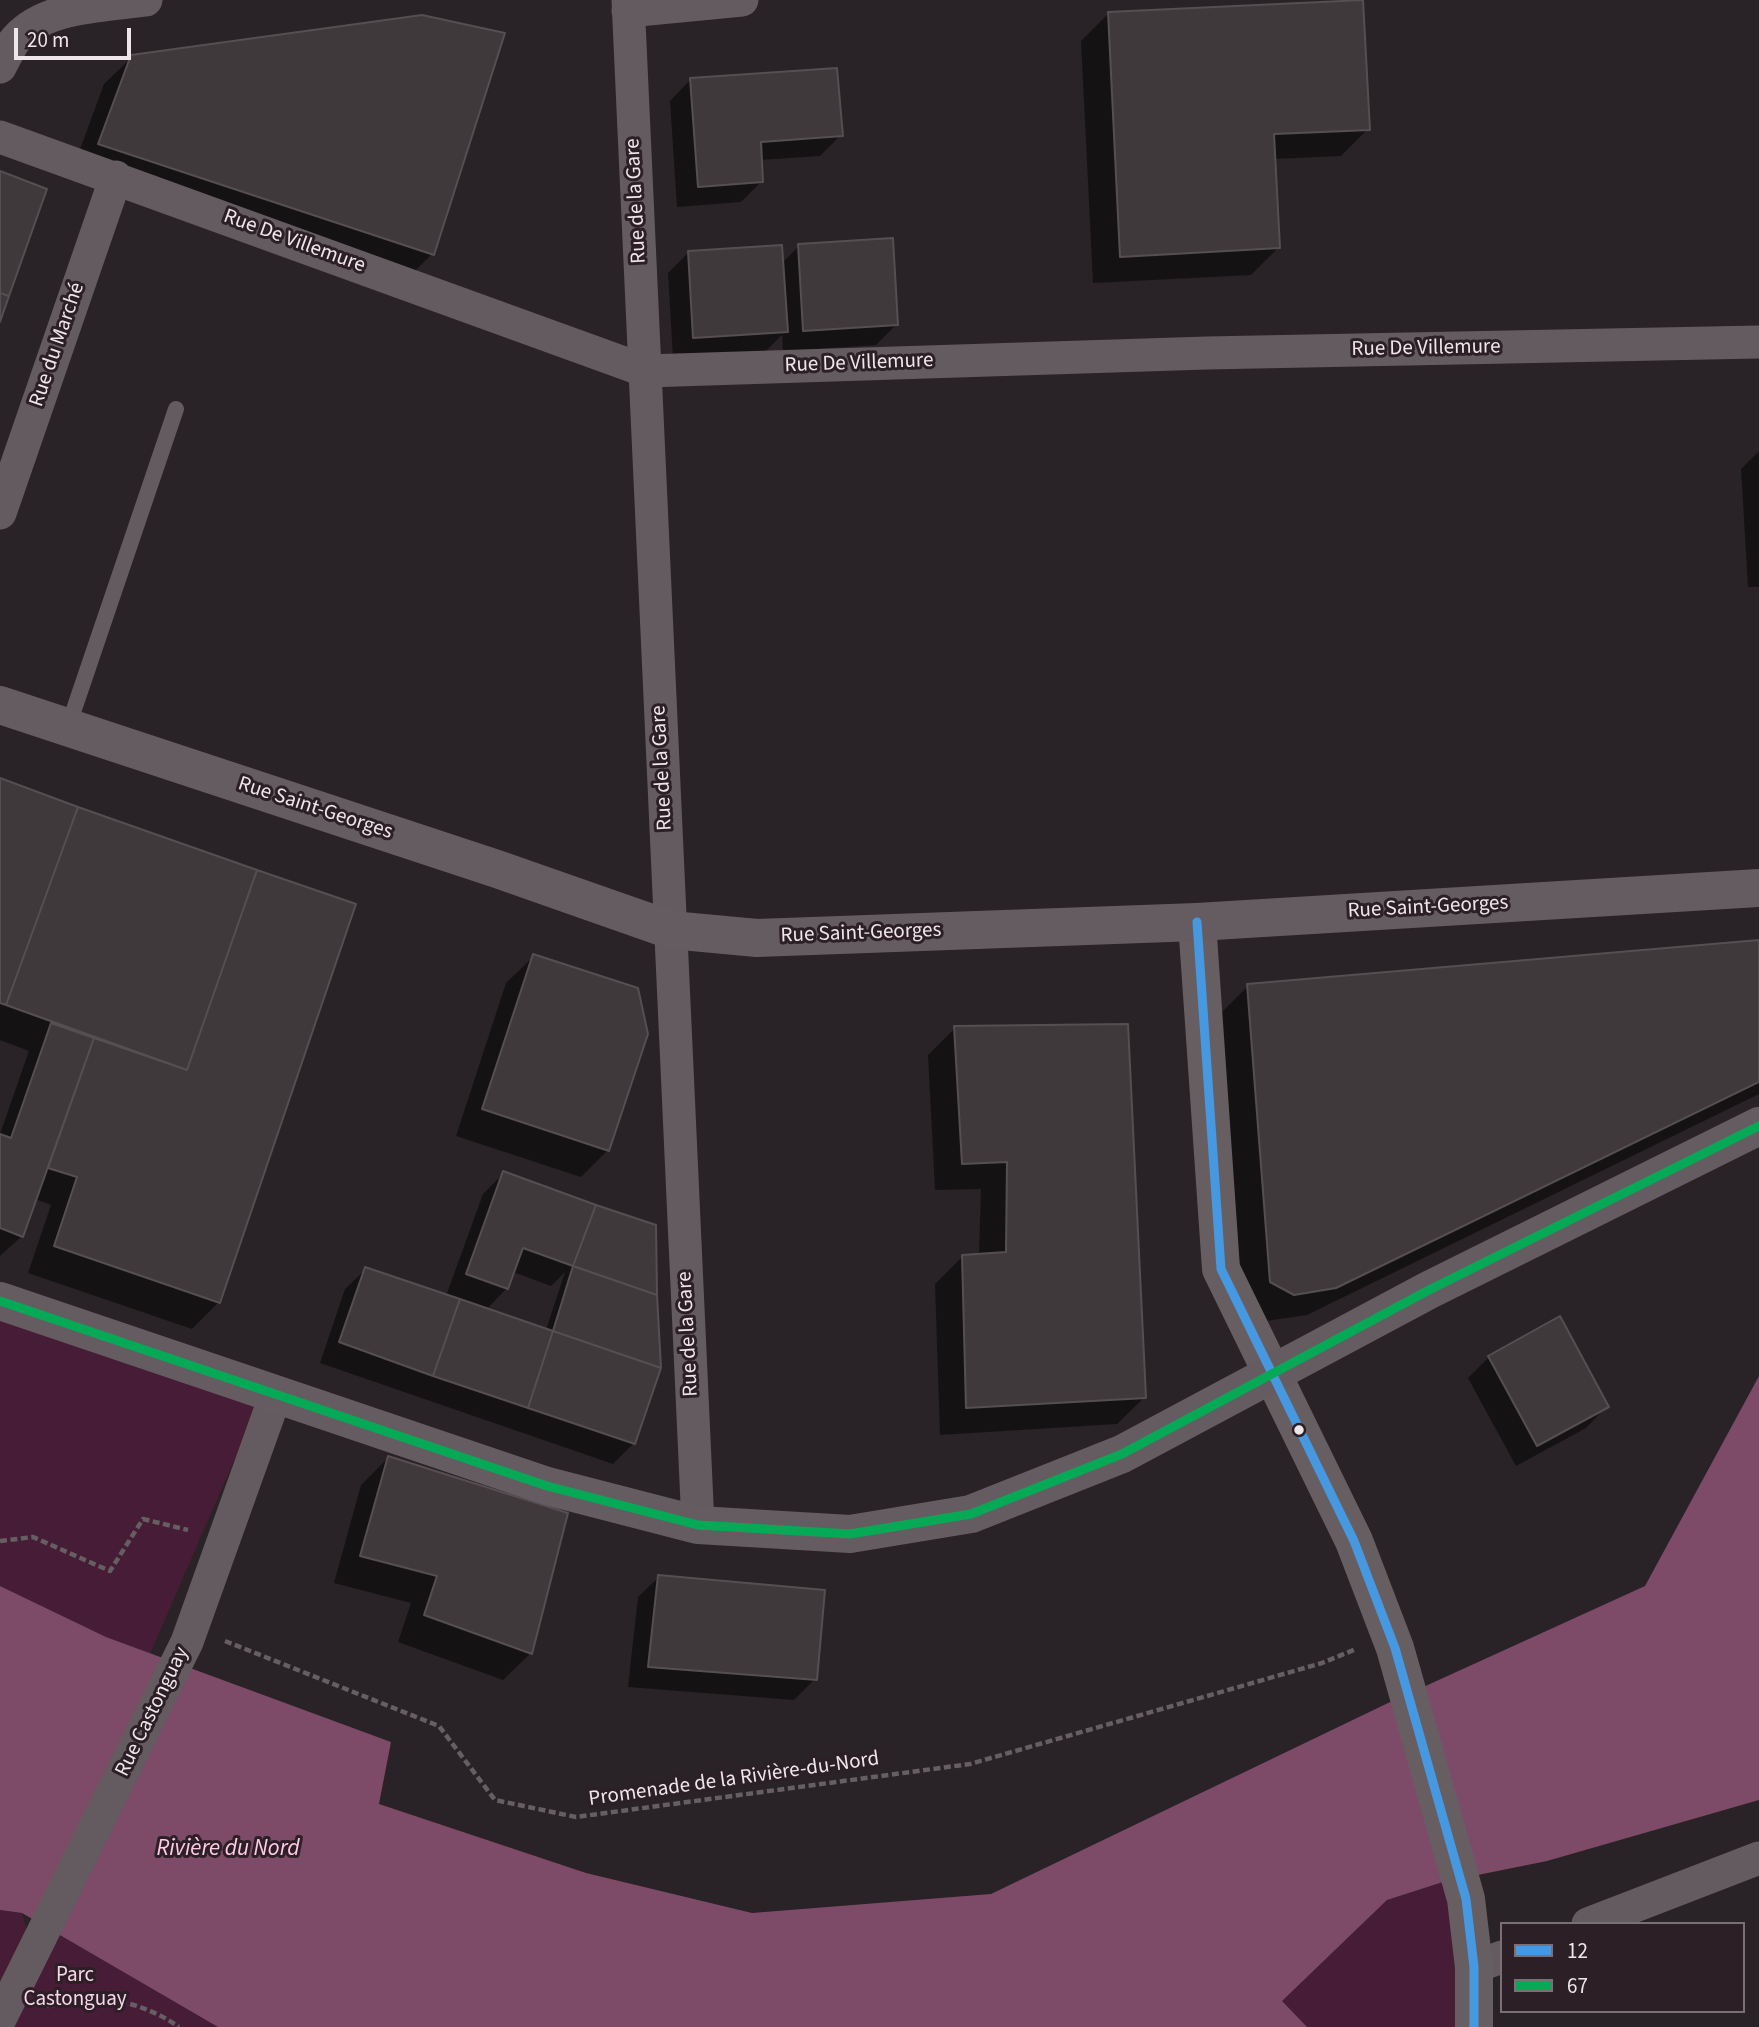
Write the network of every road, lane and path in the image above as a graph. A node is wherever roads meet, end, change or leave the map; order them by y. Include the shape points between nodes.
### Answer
1 (146, 0) edge
2 (742, 0) edge
3 (628, 5) edge
4 (0, 67) edge
5 (0, 137) edge
6 (116, 177) junction
7 (1759, 342) edge
8 (646, 371) junction
9 (176, 409) dead end
10 (0, 513) edge
11 (0, 705) edge
12 (68, 727) junction
13 (1759, 888) edge
14 (1197, 922) junction
15 (671, 930) junction
16 (1759, 1126) edge
17 (0, 1301) edge
18 (1272, 1372) junction
19 (276, 1394) junction
20 (698, 1525) junction
21 (224, 1539) junction
22 (0, 1541) edge
23 (190, 1635) junction
24 (1322, 1663) dead end
25 (1759, 1858) edge
26 (1593, 1922) edge
27 (1488, 1962) edge
28 (7, 2006) edge
29 (1482, 2024) edge
30 (179, 2027) edge

1 - 4 street via 67,11 42,21 15,41
2 - 3 street
3 - 8 street, Rue de la Gare
5 - 6 street, Rue De Villemure
6 - 8 street, Rue De Villemure
6 - 10 street, Rue du Marché
7 - 8 street, Rue De Villemure
8 - 15 street, Rue de la Gare
9 - 12 lane
11 - 12 main road, Rue Saint-Georges
12 - 15 main road, Rue Saint-Georges
13 - 14 main road, Rue Saint-Georges
14 - 15 main road, Rue Saint-Georges via 757,938
14 - 18 street via 1221,1269
15 - 20 street, Rue de la Gare
16 - 18 main road
17 - 19 main road
18 - 20 main road via 1122,1454 971,1514 850,1534
18 - 27 street via 1354,1541 1395,1648
19 - 20 main road via 547,1486
19 - 21 street, Rue Castonguay
21 - 22 path via 143,1519 110,1571 33,1537
21 - 23 street, Rue Castonguay
23 - 24 path, Promenade de la Rivière-du-Nord via 439,1726 495,1800 576,1817 971,1764
23 - 28 street, Rue Castonguay
25 - 26 street
27 - 29 street
28 - 30 path via 120,2001 162,2015

